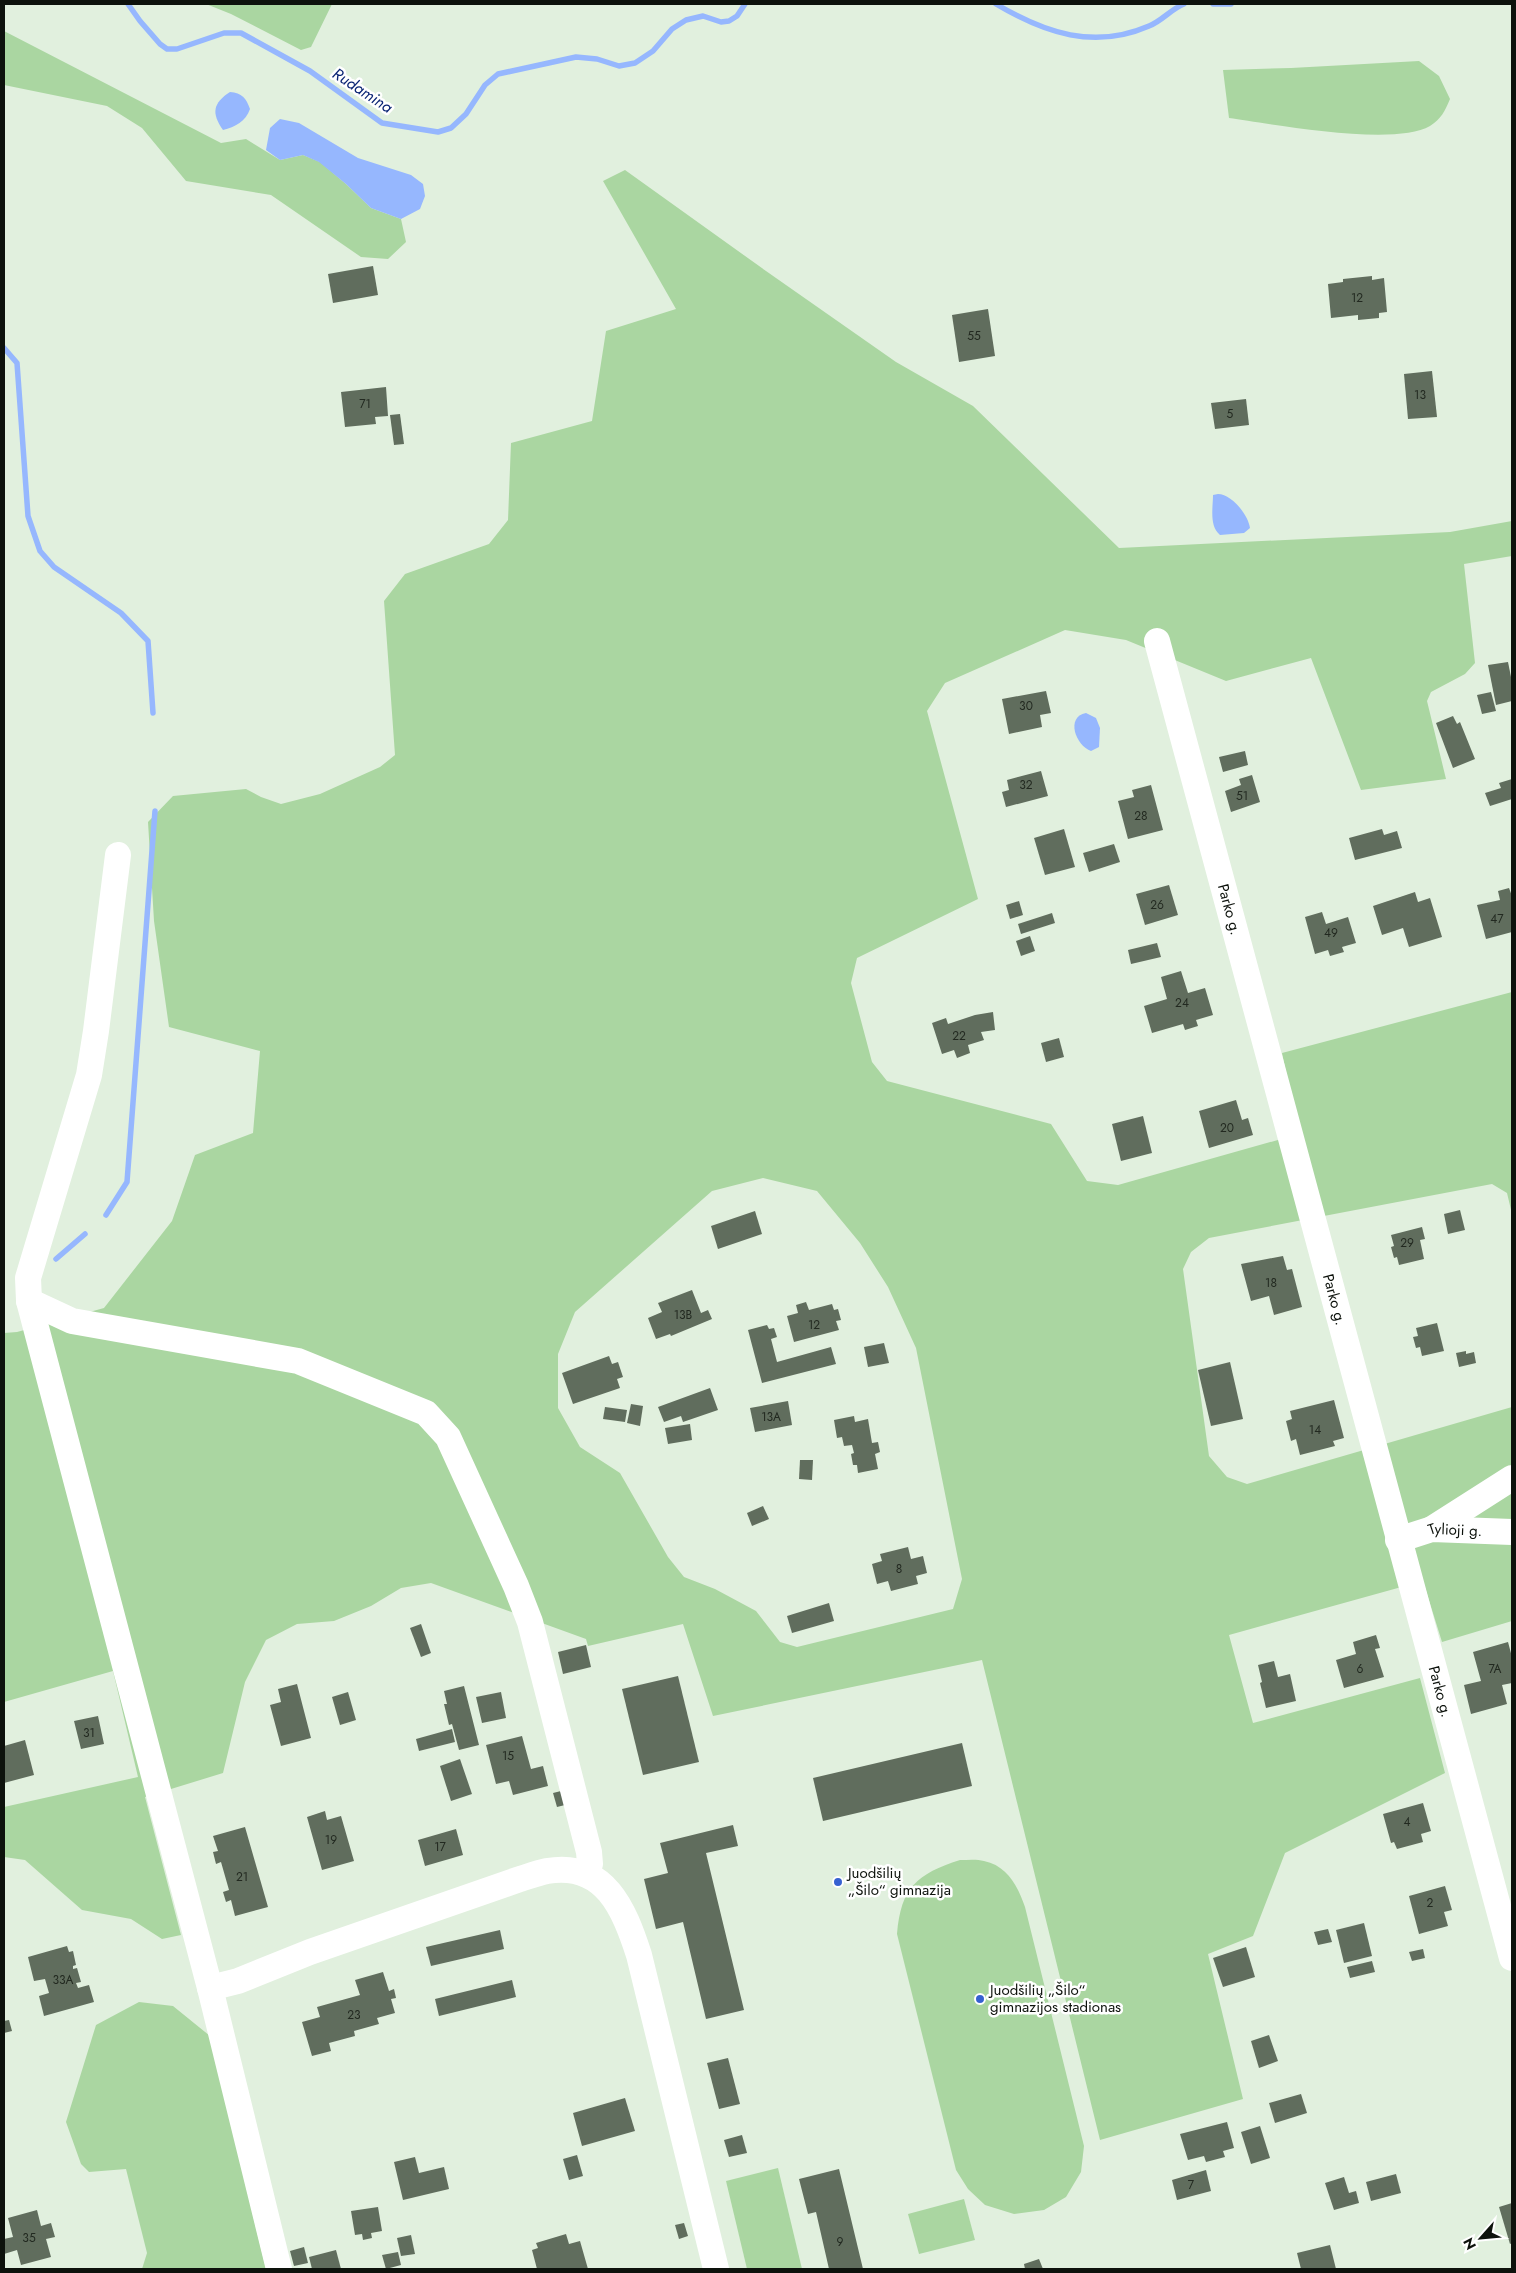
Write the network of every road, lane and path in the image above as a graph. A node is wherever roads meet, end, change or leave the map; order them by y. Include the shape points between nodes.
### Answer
1 (1157, 641) dead end
2 (118, 856) dead end
3 (29, 1301) junction
4 (1512, 1478) edge
5 (1432, 1529) junction
6 (1512, 1532) edge
7 (1398, 1540) junction
8 (586, 1874) junction
9 (1512, 1958) edge
10 (210, 1988) junction
11 (279, 2269) edge
12 (716, 2269) edge

1 - 7 street, Parko g.
2 - 3 street via 89,1075 28,1278
3 - 8 street via 72,1321 298,1361 426,1413 448,1438 530,1622 589,1852 590,1864
3 - 10 street
4 - 5 street
5 - 6 street, Tylioji g.
5 - 7 street, Tylioji g.
7 - 9 street, Parko g.
8 - 10 street via 569,1870 547,1871 517,1880 310,1952 238,1981
8 - 12 street via 604,1886 618,1904 639,1955
10 - 11 street

